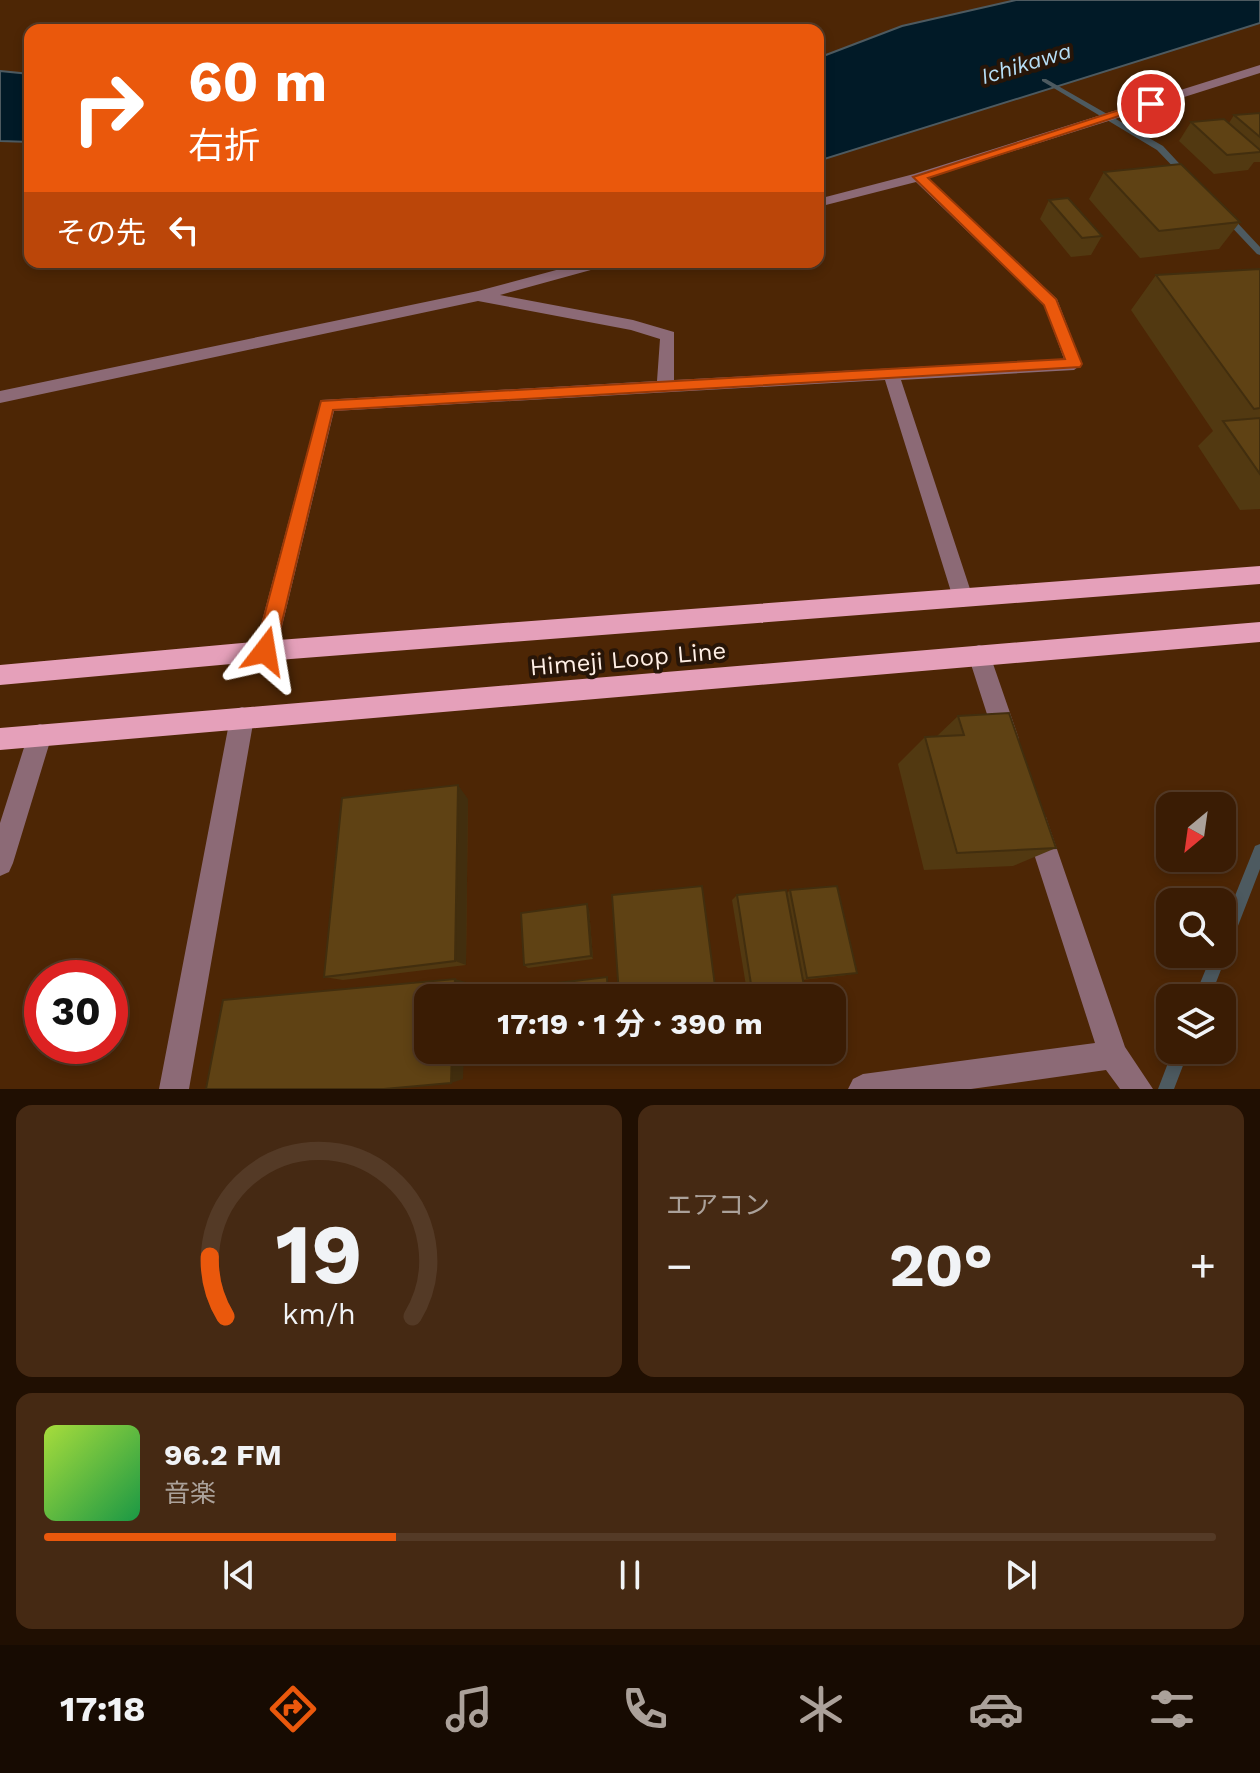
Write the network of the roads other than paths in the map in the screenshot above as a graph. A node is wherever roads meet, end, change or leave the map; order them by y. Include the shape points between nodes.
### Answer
1 (1260, 69) edge
2 (919, 177) junction
3 (824, 201) edge
4 (582, 268) edge
5 (478, 296) junction
6 (891, 374) junction
7 (665, 387) junction
8 (0, 397) edge
9 (1260, 575) edge
10 (963, 598) junction
11 (1260, 632) edge
12 (265, 651) junction
13 (979, 655) junction
14 (0, 675) edge
15 (242, 718) junction
16 (40, 735) junction
17 (0, 739) edge
18 (1014, 759) edge
19 (1029, 803) edge
20 (0, 863) edge
21 (1113, 1055) junction
22 (174, 1089) edge
23 (863, 1089) edge
24 (1138, 1089) edge

1 - 2 street
2 - 3 street
2 - 6 street via 1051,303 1074,364
4 - 5 street
5 - 7 street via 668,336
5 - 8 street
6 - 7 street
6 - 10 street
7 - 12 street via 327,405
9 - 10 main road, Himeji Loop Line
10 - 12 main road, Himeji Loop Line
11 - 13 main road, Himeji Loop Line
12 - 14 main road, Himeji Loop Line
13 - 15 main road, Himeji Loop Line
13 - 18 street
15 - 16 main road, Himeji Loop Line
15 - 22 street
16 - 17 main road, Himeji Loop Line
16 - 20 street
19 - 21 street
21 - 23 street
21 - 24 street

